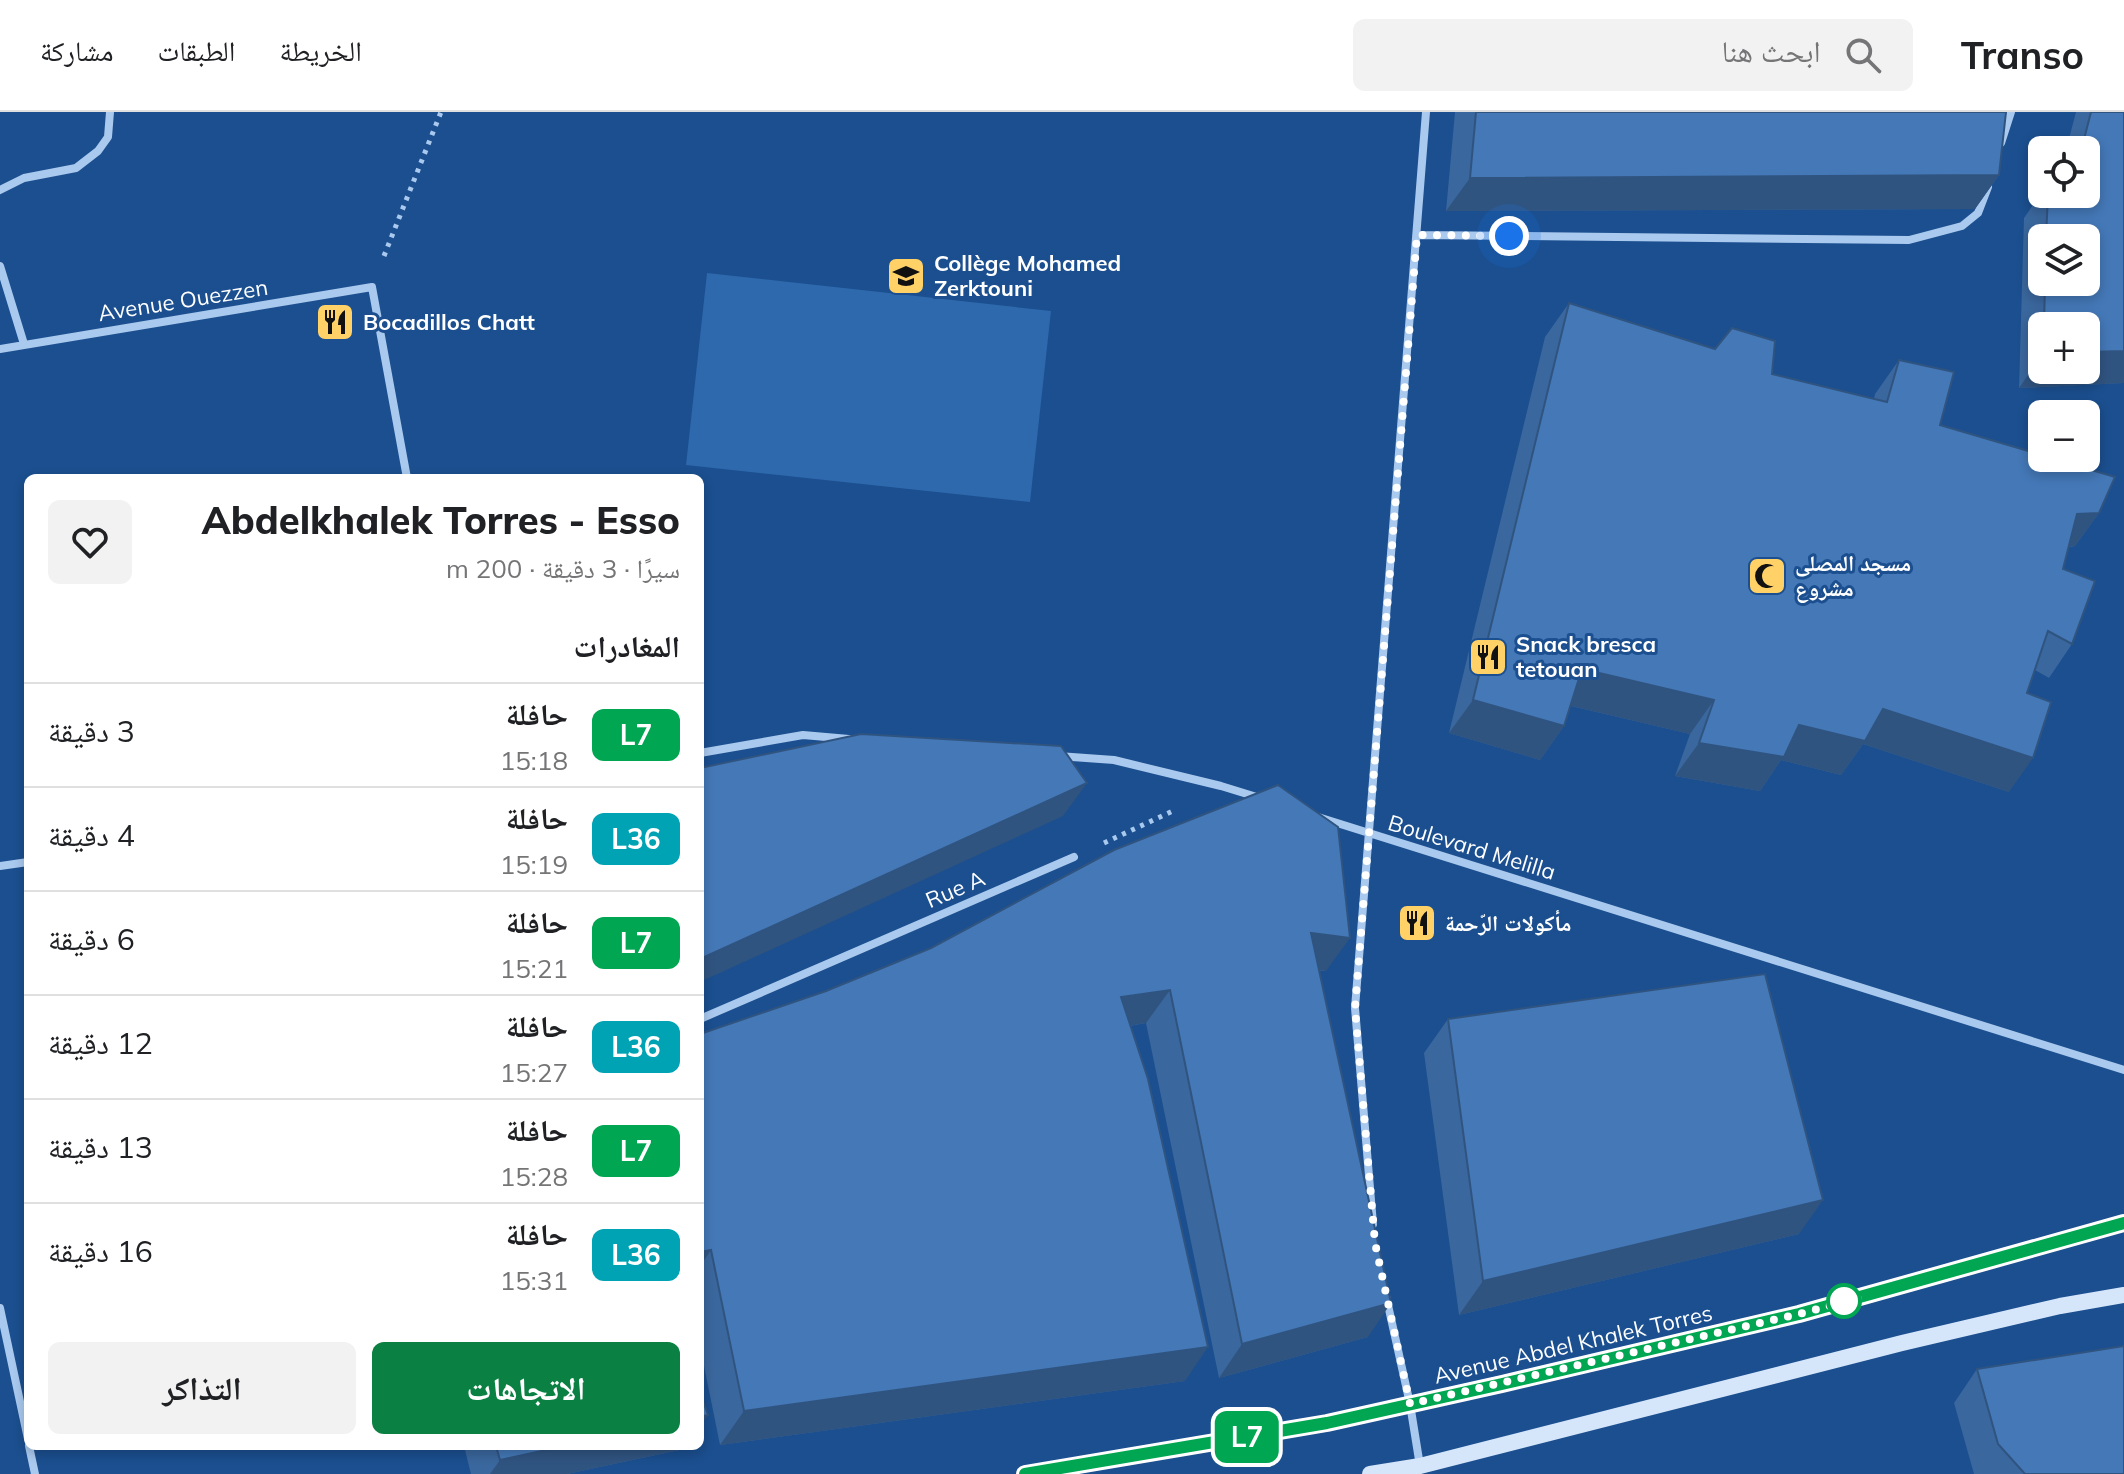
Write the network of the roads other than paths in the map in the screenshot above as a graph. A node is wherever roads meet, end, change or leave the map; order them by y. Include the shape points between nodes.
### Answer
1 (110, 112) edge
2 (1426, 112) edge
3 (2011, 112) edge
4 (1999, 149) edge
5 (1992, 173) edge
6 (0, 190) edge
7 (1417, 235) junction
8 (0, 266) edge
9 (24, 344) junction
10 (0, 349) edge
11 (406, 474) edge
12 (865, 740) edge
13 (704, 752) edge
14 (1052, 755) edge
15 (1266, 800) edge
16 (1310, 814) edge
17 (1368, 833) junction
18 (1074, 857) road end
19 (24, 863) edge
20 (0, 866) edge
21 (704, 1017) edge
22 (2124, 1070) edge
23 (2124, 1223) edge
24 (1373, 1227) edge
25 (1384, 1287) edge
26 (2124, 1295) edge
27 (0, 1308) edge
28 (1410, 1404) junction
29 (24, 1420) edge
30 (30, 1450) edge
31 (1420, 1466) junction
32 (35, 1474) edge
33 (1025, 1474) edge
34 (1370, 1474) edge

1 - 6 street via 108,137 76,168 24,178
2 - 7 street
3 - 4 street
5 - 7 street via 1978,213 1962,226 1909,240
7 - 17 street
8 - 9 street
9 - 10 street, Avenue Ouezzen
9 - 11 street, Avenue Ouezzen via 372,287
12 - 13 street via 803,735
14 - 15 street via 1114,760
16 - 17 street, Boulevard Melilla
17 - 22 street, Boulevard Melilla
17 - 24 street via 1355,1008
18 - 21 street, Rue A
19 - 20 street
23 - 28 main road, Avenue Abdel Khalek Torres via 1799,1314
25 - 28 street
26 - 31 main road via 1902,1343
27 - 29 street
28 - 31 street
28 - 33 main road, Avenue Abdel Khalek Torres
30 - 32 street
31 - 34 main road

